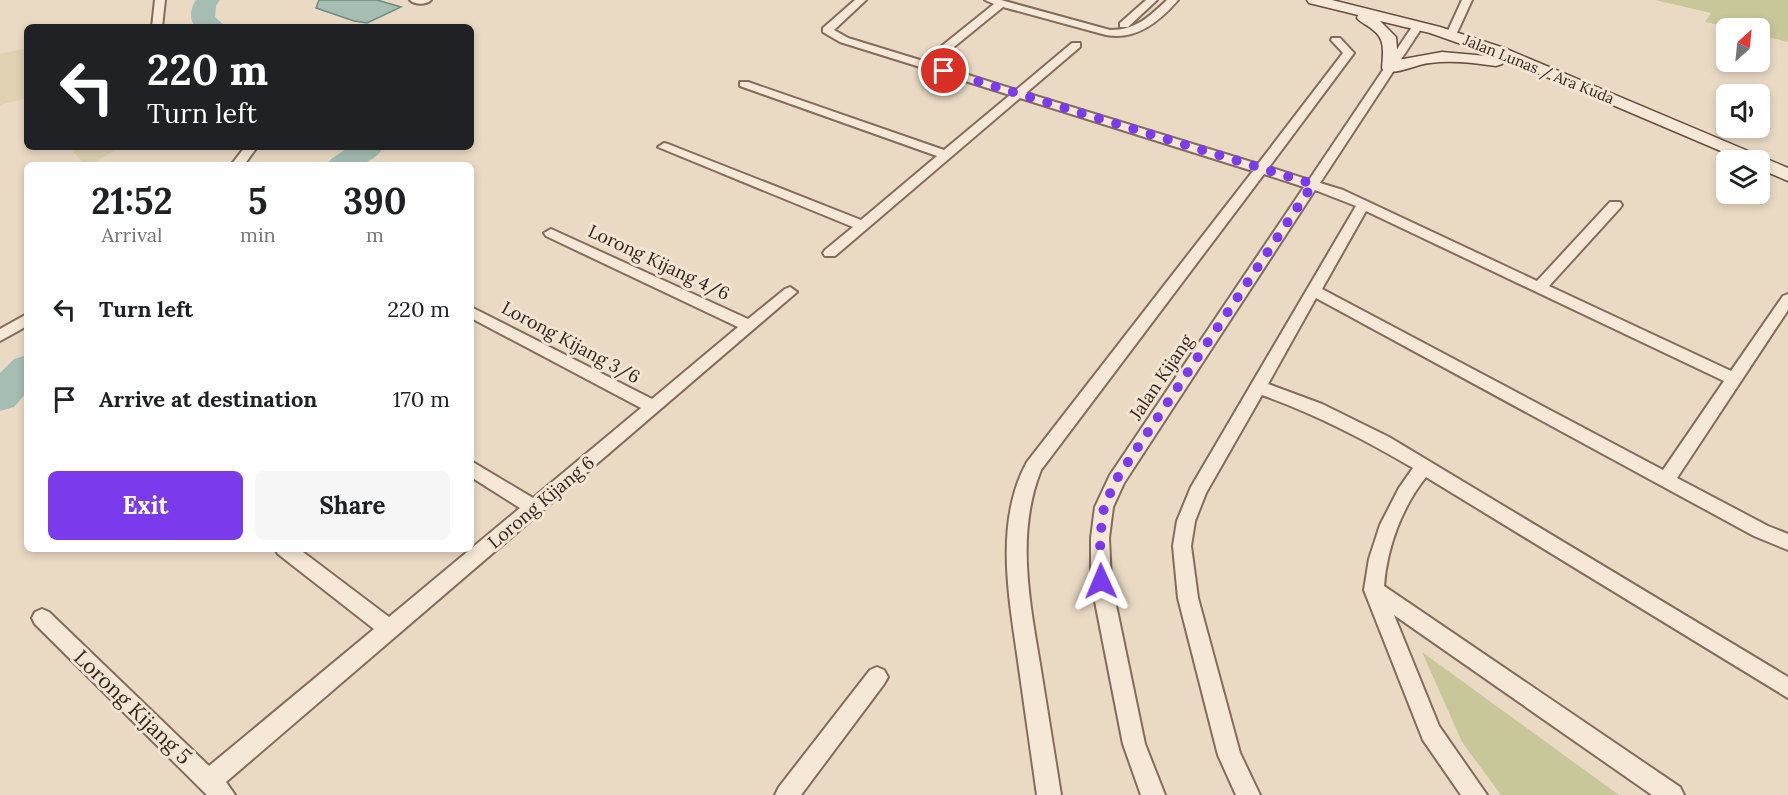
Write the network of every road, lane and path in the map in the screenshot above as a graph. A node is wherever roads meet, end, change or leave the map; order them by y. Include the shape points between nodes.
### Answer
1 (160, 0) edge
2 (416, 0) edge
3 (426, 0) edge
4 (861, 0) edge
5 (1031, 0) edge
6 (1152, 0) edge
7 (1173, 0) edge
8 (1467, 0) edge
9 (1317, 1) edge
10 (995, 2) edge
11 (156, 24) edge
12 (1124, 25) junction
13 (1418, 26) junction
14 (1140, 30) junction
15 (1451, 35) junction
16 (1336, 40) dead end
17 (1077, 45) dead end
18 (926, 65) junction
19 (1390, 68) junction
20 (1541, 68) junction
21 (744, 84) dead end
22 (1019, 94) junction
23 (664, 147) dead end
24 (249, 150) edge
25 (1732, 150) edge
26 (947, 155) junction
27 (239, 162) edge
28 (1770, 167) edge
29 (1262, 168) junction
30 (1788, 175) edge
31 (1313, 184) junction
32 (1363, 205) junction
33 (1615, 205) dead end
34 (863, 226) junction
35 (551, 233) dead end
36 (830, 253) dead end
37 (1539, 288) junction
38 (1314, 291) junction
39 (790, 292) dead end
40 (1788, 299) edge
41 (474, 314) edge
42 (24, 321) edge
43 (749, 326) junction
44 (0, 336) edge
45 (1734, 379) junction
46 (1258, 387) junction
47 (653, 407) junction
48 (1424, 466) junction
49 (474, 470) edge
50 (1666, 480) junction
51 (534, 508) junction
52 (1788, 542) edge
53 (289, 552) edge
54 (1374, 590) junction
55 (42, 618) dead end
56 (390, 629) junction
57 (878, 677) dead end
58 (1788, 688) edge
59 (216, 788) edge
60 (787, 795) edge
61 (1049, 795) edge
62 (1154, 795) edge
63 (1248, 795) edge
64 (1474, 795) edge
65 (1672, 795) edge

1 - 11 street
2 - 3 street
4 - 18 street via 827,30 844,40
5 - 12 street
6 - 12 street
7 - 14 street
8 - 15 street
9 - 13 main road, Jalan Lunas / Ara Kuda
9 - 19 main road via 1382,26 1389,34
10 - 14 street via 1110,33 1128,35
10 - 18 street
12 - 14 street
13 - 15 main road, Jalan Lunas / Ara Kuda
13 - 19 street, Jalan Kijang
15 - 20 main road, Jalan Lunas / Ara Kuda
16 - 29 street via 1349,53
17 - 22 street
18 - 22 street
19 - 20 main road via 1418,58 1444,56
19 - 31 street, Jalan Kijang
20 - 25 main road, Jalan Lunas / Ara Kuda
21 - 26 street
22 - 26 street
22 - 29 street
23 - 34 street
24 - 27 street
26 - 34 street
28 - 30 main road, Jalan Lunas / Ara Kuda
29 - 31 street
29 - 61 street via 1034,467 1022,494 1017,584
31 - 32 street
31 - 62 street, Jalan Kijang via 1116,480 1104,507 1101,581 1134,744
32 - 37 street
32 - 38 street
33 - 37 street
34 - 36 street
35 - 43 street, Lorong Kijang 4/6
37 - 45 street
38 - 46 street
38 - 50 street
39 - 43 street, Lorong Kijang 6
40 - 45 street
41 - 47 street, Lorong Kijang 3/6
42 - 44 street
43 - 47 street, Lorong Kijang 6
45 - 50 street
46 - 48 street via 1316,408
46 - 63 street via 1197,492 1182,546 1188,598 1229,755
47 - 51 street, Lorong Kijang 6
48 - 54 street via 1399,501 1374,571
48 - 58 street
49 - 51 street
50 - 52 street
51 - 56 street, Lorong Kijang 6
53 - 56 street
54 - 64 street via 1431,733
54 - 65 street
55 - 59 street, Lorong Kijang 5
56 - 59 street, Lorong Kijang 6
57 - 60 street

